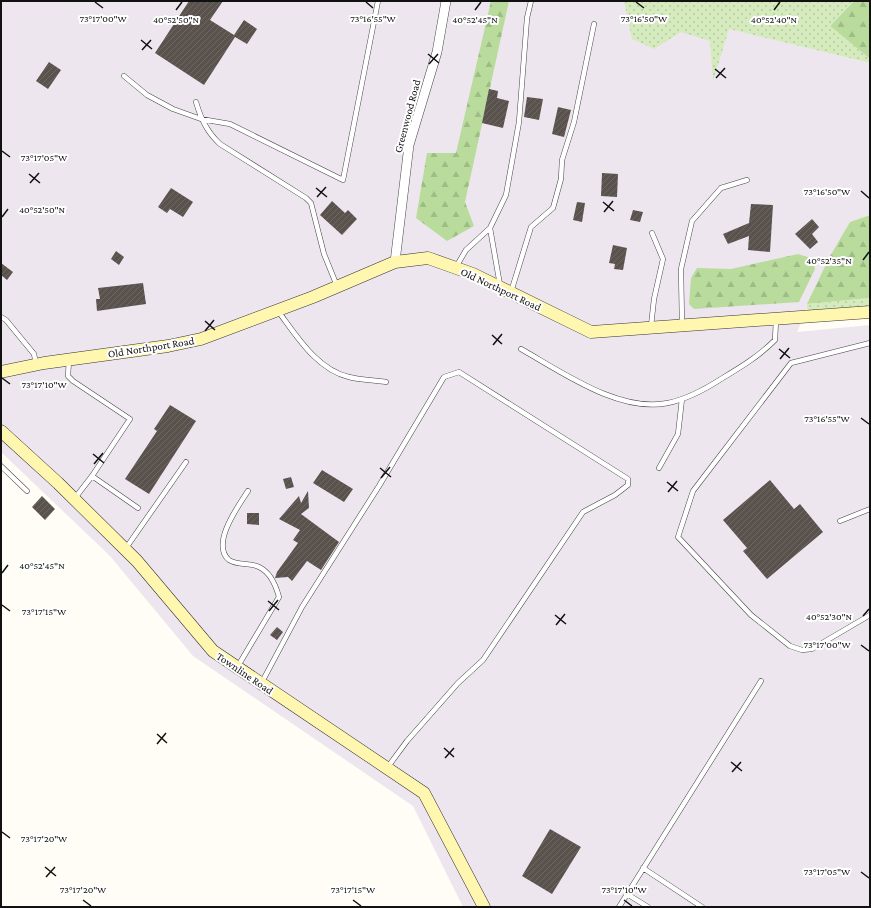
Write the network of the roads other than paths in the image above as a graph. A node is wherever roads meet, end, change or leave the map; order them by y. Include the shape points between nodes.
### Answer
1 (378, 1) edge
2 (446, 1) edge
3 (531, 1) edge
4 (594, 24) dead end
5 (124, 76) dead end
6 (196, 102) dead end
7 (201, 119) junction
8 (747, 180) dead end
9 (490, 228) junction
10 (652, 233) dead end
11 (395, 262) junction
12 (456, 268) junction
13 (337, 286) junction
14 (506, 290) junction
15 (277, 310) junction
16 (870, 312) edge
17 (1, 317) edge
18 (776, 318) junction
19 (682, 325) junction
20 (651, 328) junction
21 (870, 343) edge
22 (522, 349) dead end
23 (69, 359) junction
24 (36, 364) junction
25 (1, 372) edge
26 (386, 382) dead end
27 (682, 398) junction
28 (1, 431) edge
29 (186, 462) dead end
30 (1, 466) edge
31 (659, 468) dead end
32 (92, 476) junction
33 (27, 491) dead end
34 (248, 491) dead end
35 (74, 499) junction
36 (138, 508) dead end
37 (870, 509) edge
38 (840, 520) dead end
39 (125, 549) junction
40 (870, 615) edge
41 (237, 667) junction
42 (761, 681) dead end
43 (261, 683) junction
44 (387, 768) junction
45 (643, 868) junction
46 (627, 894) junction
47 (484, 907) edge
48 (619, 907) edge
49 (648, 907) edge
50 (702, 907) edge

1 - 7 lane via 343,180 230,124
2 - 11 street, Greenwood Road via 437,52 409,145
3 - 9 lane via 519,122 506,196
4 - 14 lane via 553,208 531,227
5 - 7 lane via 147,95 166,106
6 - 7 lane
7 - 13 lane via 220,144 311,203 324,254
8 - 19 lane via 721,188 692,221 681,269
9 - 12 lane via 466,250
9 - 14 lane
10 - 20 lane via 663,259 654,299
11 - 12 main road, Old Northport Road via 428,258
11 - 13 main road, Old Northport Road
12 - 14 main road, Old Northport Road
13 - 15 main road, Old Northport Road
14 - 20 main road, Old Northport Road via 591,332
15 - 23 main road, Old Northport Road via 201,339
15 - 26 lane via 303,344 328,368 348,377
16 - 18 main road, Old Northport Road
17 - 24 lane via 34,354
18 - 19 main road, Old Northport Road
18 - 27 lane via 775,340 759,356 696,394
19 - 20 main road, Old Northport Road
21 - 40 lane via 791,363 693,491 678,537 751,615 790,646 802,650 812,649
22 - 27 lane via 592,389 636,403 667,403
23 - 24 main road, Old Northport Road
23 - 32 lane via 69,378 92,396 130,419
24 - 25 main road, Old Northport Road
27 - 31 lane via 678,434
28 - 35 main road, Townline Road
29 - 39 lane
30 - 33 lane
32 - 35 lane
32 - 36 lane
34 - 41 lane via 226,528 223,550 229,560 259,566 270,577 279,597
35 - 39 main road, Townline Road
37 - 38 lane
39 - 41 main road, Townline Road via 214,651
41 - 43 main road, Townline Road
42 - 45 lane
43 - 44 main road, Townline Road
43 - 44 lane via 302,607 375,493 444,377 459,372 628,479 628,485 615,495 583,512 483,660 458,683
44 - 47 main road, Townline Road via 424,793
45 - 46 lane
45 - 50 lane
46 - 48 lane
46 - 49 lane

